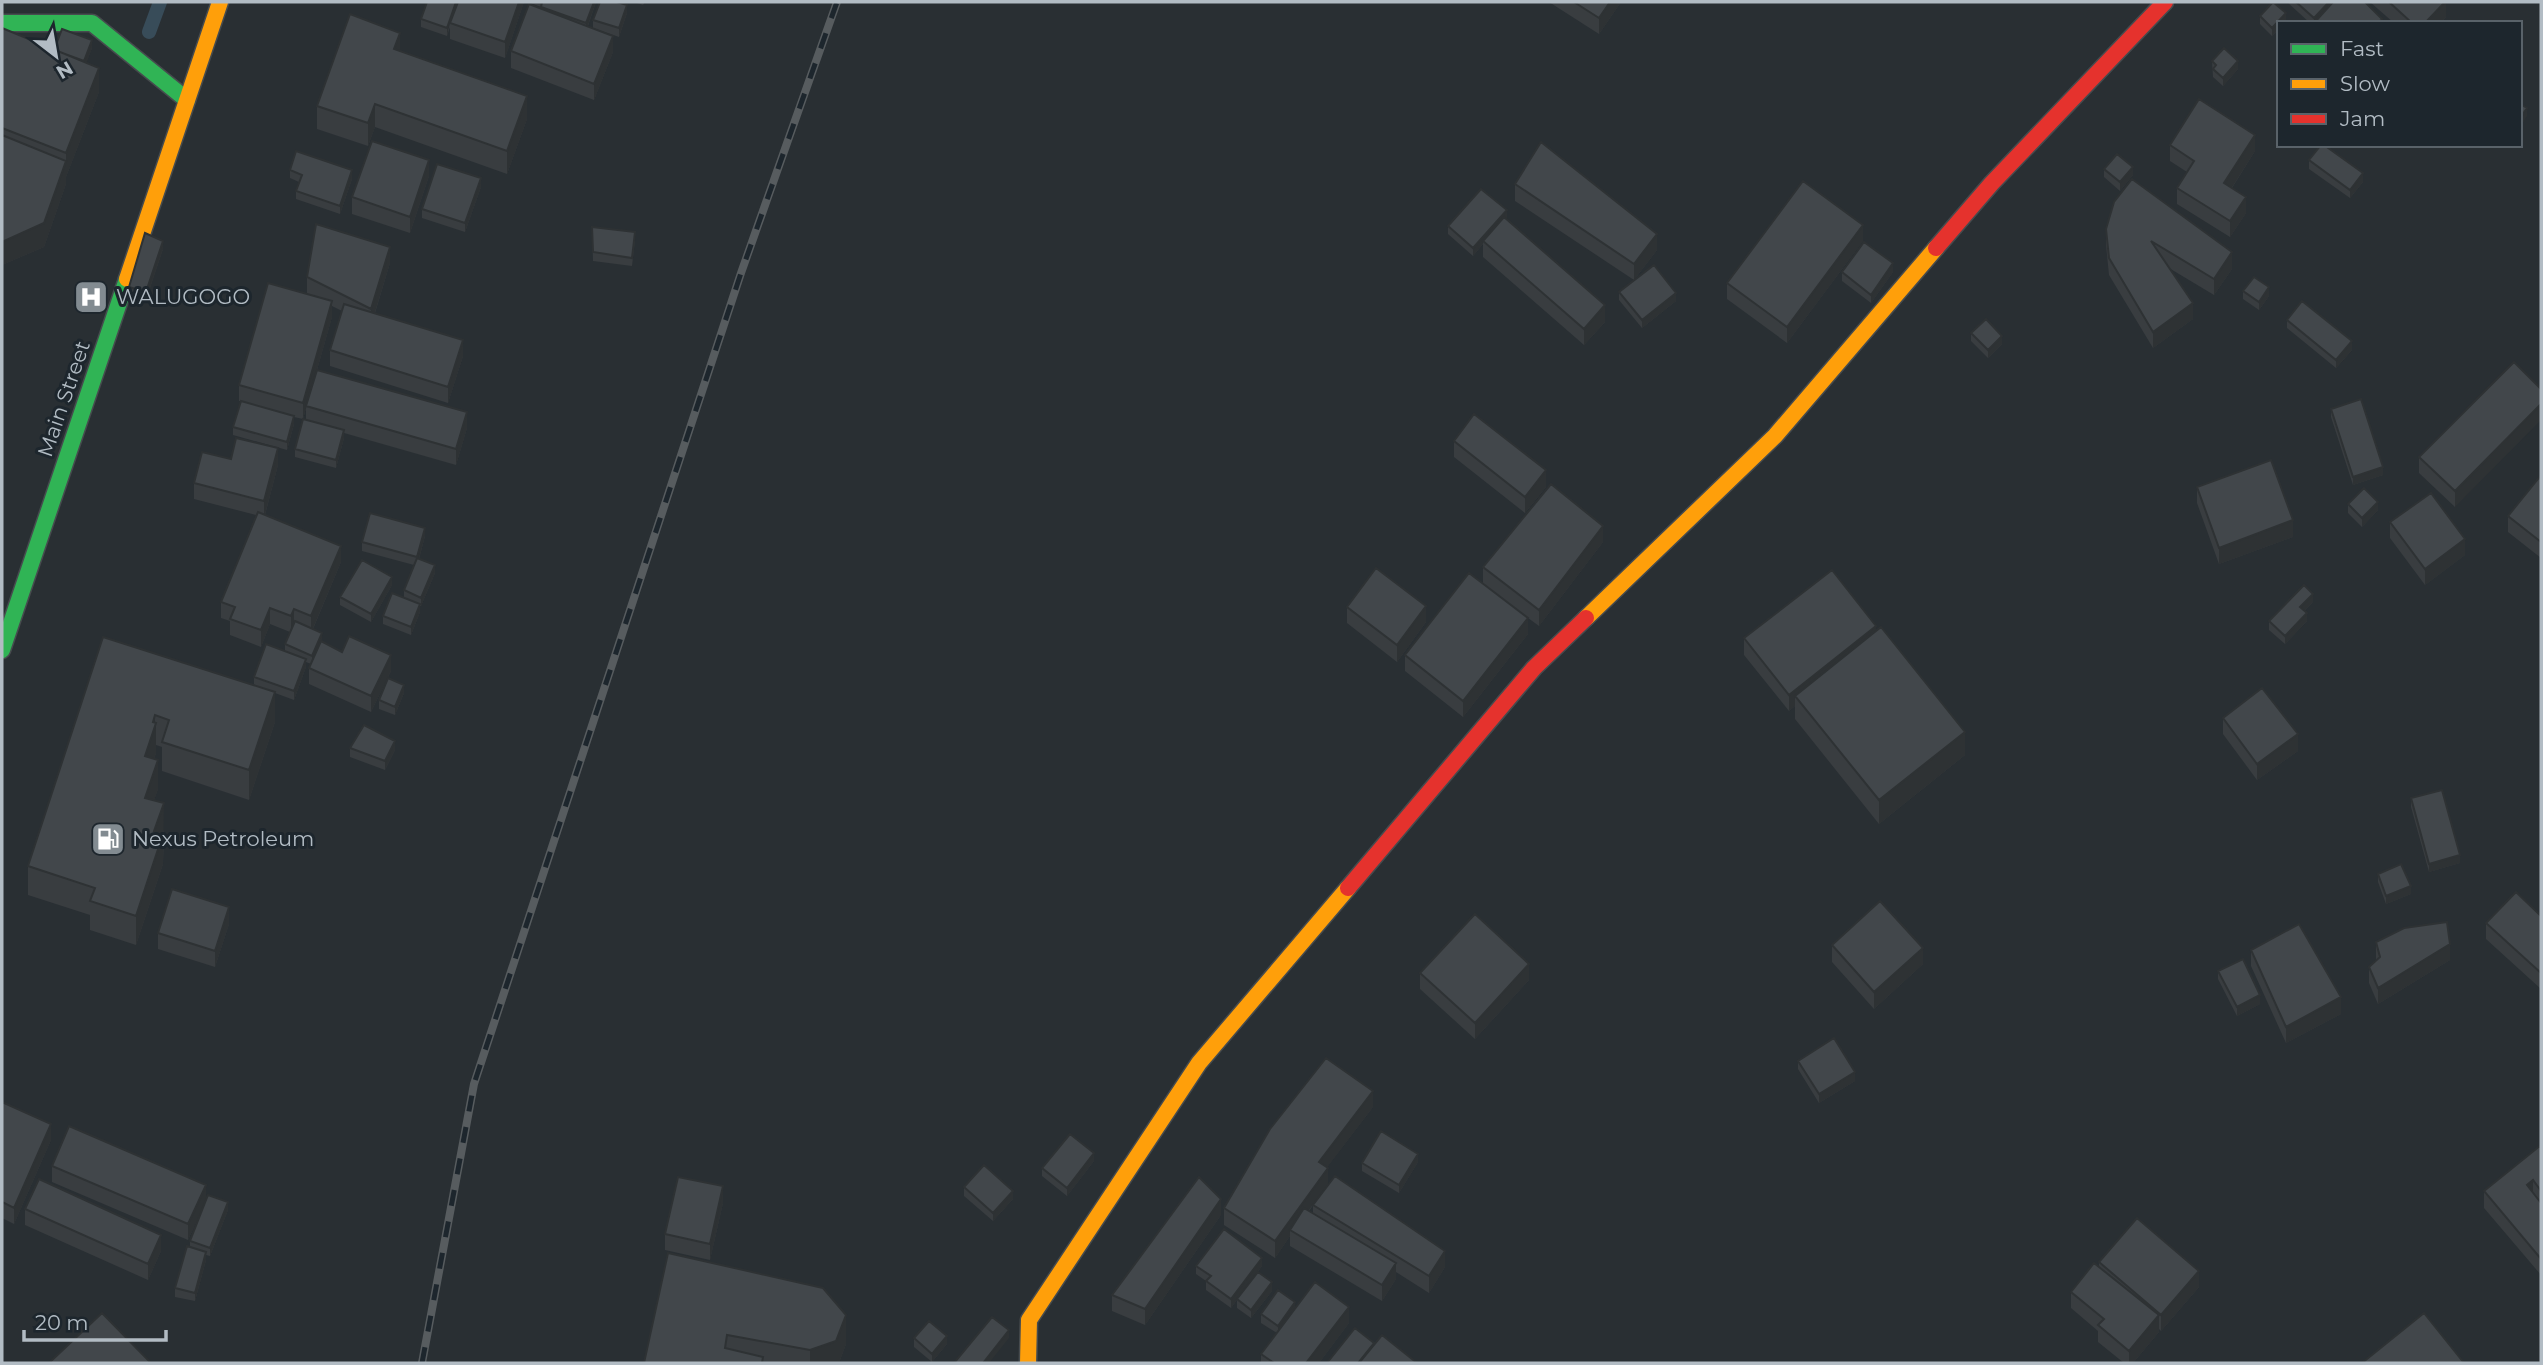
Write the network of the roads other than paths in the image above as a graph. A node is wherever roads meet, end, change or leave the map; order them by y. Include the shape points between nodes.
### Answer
1 (220, 2) edge
2 (2165, 2) edge
3 (2, 23) edge
4 (187, 100) junction
5 (2, 650) edge
6 (1028, 1363) edge

1 - 4 street, Main Street
2 - 6 street via 1993,183 1775,436 1534,668 1199,1062 1029,1320
3 - 4 street via 92,23
4 - 5 street, Main Street

